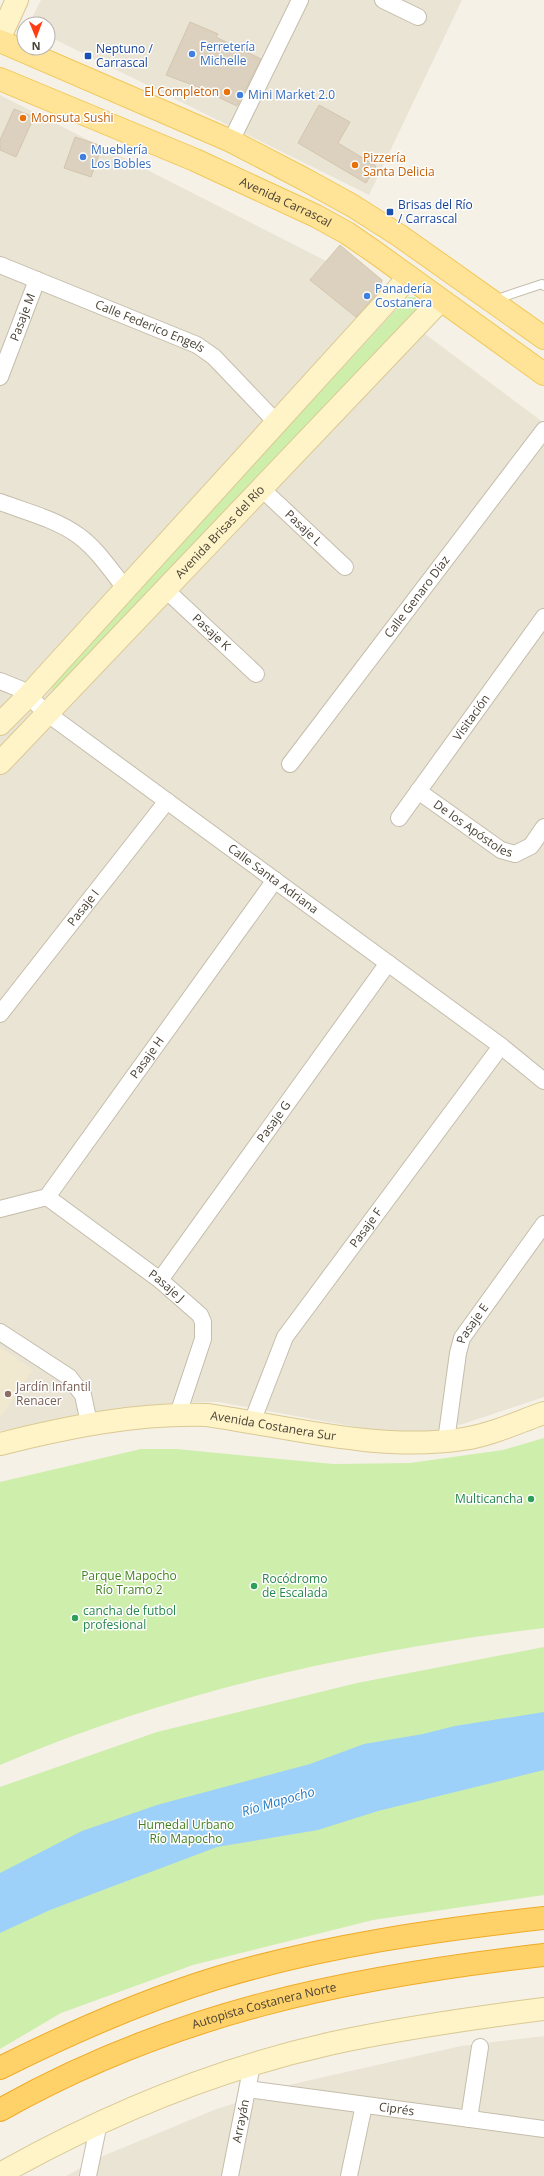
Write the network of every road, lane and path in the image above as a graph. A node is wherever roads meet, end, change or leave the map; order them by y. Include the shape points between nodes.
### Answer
1 (17, 0) edge
2 (300, 0) edge
3 (383, 0) edge
4 (418, 17) dead end
5 (0, 37) edge
6 (0, 42) edge
7 (0, 79) edge
8 (231, 141) junction
9 (195, 160) junction
10 (0, 265) edge
11 (409, 277) junction
12 (37, 280) junction
13 (544, 286) edge
14 (440, 301) junction
15 (491, 301) junction
16 (544, 338) edge
17 (544, 374) edge
18 (0, 377) edge
19 (276, 422) junction
20 (544, 430) edge
21 (262, 489) junction
22 (0, 502) edge
23 (345, 567) dead end
24 (126, 589) junction
25 (166, 590) junction
26 (544, 617) edge
27 (256, 674) dead end
28 (0, 681) edge
29 (28, 696) junction
30 (48, 714) junction
31 (0, 724) edge
32 (0, 763) edge
33 (290, 764) dead end
34 (418, 791) junction
35 (167, 801) junction
36 (399, 818) dead end
37 (544, 827) edge
38 (275, 880) junction
39 (388, 963) junction
40 (0, 1014) edge
41 (501, 1046) junction
42 (544, 1081) edge
43 (47, 1197) junction
44 (0, 1209) edge
45 (544, 1224) edge
46 (160, 1280) junction
47 (0, 1332) edge
48 (544, 1413) edge
49 (178, 1414) junction
50 (252, 1422) junction
51 (89, 1423) junction
52 (446, 1441) junction
53 (0, 1444) edge
54 (544, 1918) edge
55 (544, 1955) edge
56 (544, 2009) edge
57 (480, 2047) dead end
58 (252, 2065) junction
59 (0, 2068) edge
60 (248, 2089) junction
61 (364, 2105) junction
62 (0, 2110) edge
63 (469, 2119) junction
64 (99, 2123) junction
65 (544, 2129) edge
66 (0, 2174) edge
67 (88, 2176) edge
68 (230, 2176) edge
69 (349, 2176) edge

1 - 5 street
2 - 8 street
3 - 4 street
6 - 8 main road
7 - 9 main road, Avenida Carrascal
8 - 9 main road via 215,156
8 - 15 main road via 353,206
9 - 11 main road, Avenida Carrascal via 341,229
10 - 12 street, Calle Federico Engels
11 - 14 main road, Avenida Carrascal
11 - 19 street
12 - 18 street, Pasaje M
12 - 19 street, Calle Federico Engels via 197,344 214,357
13 - 15 lane via 542,284
14 - 17 main road, Avenida Carrascal
14 - 21 street, Avenida Brisas del Río
15 - 16 main road
19 - 24 street
20 - 33 street, Calle Genaro Díaz
21 - 23 street, Pasaje L
21 - 25 street, Avenida Brisas del Río
22 - 24 street via 60,525 79,536 98,554
24 - 29 street
25 - 27 street, Pasaje K
25 - 30 street, Avenida Brisas del Río
26 - 34 street, Visitación
28 - 29 street, Calle Santa Adriana via 10,684
29 - 30 street, Calle Santa Adriana
29 - 31 street
30 - 32 street, Avenida Brisas del Río
30 - 35 street, Calle Santa Adriana
34 - 36 street, Visitación
34 - 37 street, De los Apóstoles via 501,850 515,854 531,846
35 - 38 street, Calle Santa Adriana
35 - 40 street, Pasaje I
38 - 39 street, Calle Santa Adriana
38 - 43 street, Pasaje H
39 - 41 street, Calle Santa Adriana
39 - 46 street, Pasaje G
41 - 42 street, Calle Santa Adriana
41 - 50 street, Pasaje F via 285,1337
43 - 44 street
43 - 46 street, Pasaje J
45 - 52 street, Pasaje E via 462,1338
46 - 49 street, Pasaje J via 195,1308 203,1322 203,1339
47 - 51 street via 73,1382 83,1395
48 - 52 street, Avenida Costanera Sur via 481,1435
49 - 50 street, Avenida Costanera Sur
49 - 51 street, Avenida Costanera Sur
50 - 52 street, Avenida Costanera Sur via 379,1442 412,1444
51 - 53 street, Avenida Costanera Sur
54 - 59 highway via 365,1943 293,1958 218,1978 99,2022
55 - 62 highway, Autopista Costanera Norte via 392,1975 328,1987 256,2005 117,2053 51,2082
56 - 58 street via 464,2019 365,2037
57 - 63 street
58 - 60 street, Arrayán
58 - 64 street via 164,2096
60 - 61 street, Ciprés
60 - 68 street, Arrayán
61 - 63 street, Ciprés
61 - 69 street
63 - 65 street, Ciprés
64 - 66 street
64 - 67 street

